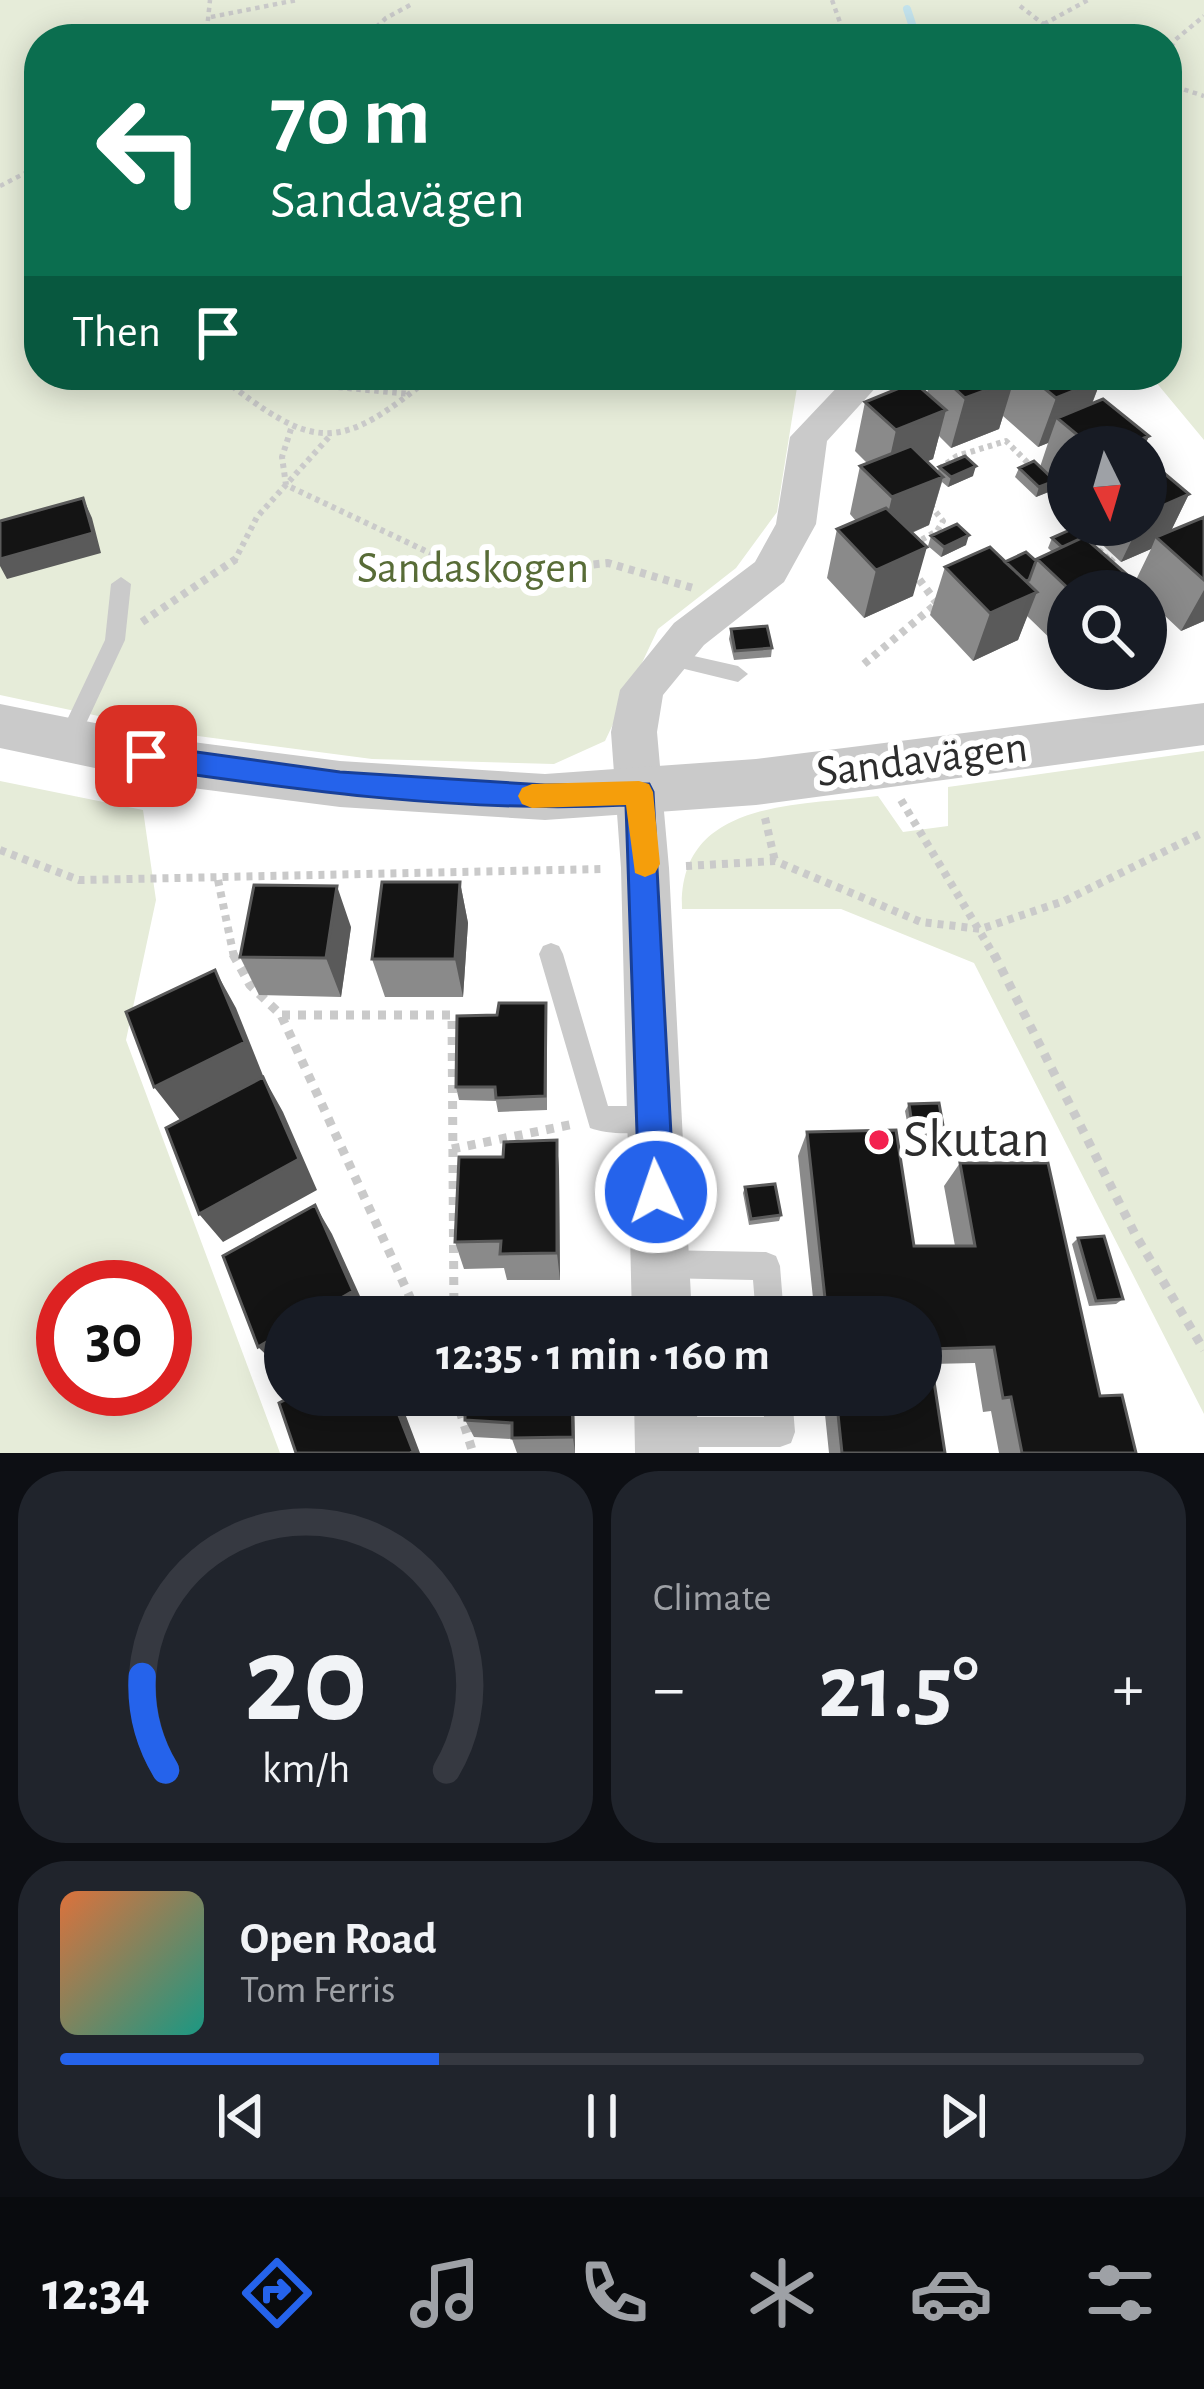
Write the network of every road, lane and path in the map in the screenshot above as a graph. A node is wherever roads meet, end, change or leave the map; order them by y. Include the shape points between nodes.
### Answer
1 (210, 0) edge
2 (297, 0) edge
3 (1088, 0) edge
4 (412, 4) dead end
5 (1020, 6) dead end
6 (211, 17) junction
7 (209, 24) edge
8 (379, 24) edge
9 (1044, 24) joint
10 (238, 390) edge
11 (371, 390) edge
12 (416, 390) edge
13 (848, 390) edge
14 (412, 394) junction
15 (291, 429) junction
16 (329, 436) junction
17 (928, 478) edge
18 (1047, 481) edge
19 (286, 485) junction
20 (922, 496) edge
21 (1092, 546) edge
22 (899, 553) edge
23 (908, 564) edge
24 (1094, 566) edge
25 (121, 584) dead end
26 (951, 596) edge
27 (735, 600) junction
28 (936, 602) junction
29 (115, 640) junction
30 (667, 658) junction
31 (863, 664) dead end
32 (738, 674) dead end
33 (1204, 724) edge
34 (0, 725) edge
35 (68, 741) junction
36 (895, 787) dead end
37 (639, 792) junction
38 (1204, 832) edge
39 (0, 850) edge
40 (645, 868) junction
41 (218, 880) junction
42 (981, 929) junction
43 (551, 954) dead end
44 (280, 1016) junction
45 (599, 1119) junction
46 (653, 1119) junction
47 (452, 1149) junction
48 (660, 1264) junction
49 (409, 1296) edge
50 (454, 1296) edge
51 (661, 1296) edge
52 (768, 1296) edge
53 (1204, 1350) edge
54 (462, 1416) edge
55 (779, 1416) edge
56 (666, 1427) edge
57 (473, 1453) edge

1 - 6 path
2 - 6 path
3 - 9 path
4 - 8 path
5 - 9 path
6 - 7 path
10 - 15 path
11 - 14 path
12 - 14 path
13 - 27 street via 809,437 796,524 770,572
14 - 16 path via 371,427
15 - 16 path
15 - 19 path via 282,457
16 - 19 path
17 - 18 path via 943,461 1006,441
19 - 27 path via 477,576 608,563
19 - 29 path via 257,517 235,562
20 - 22 path via 944,521
21 - 24 path via 1114,570
23 - 28 path
25 - 29 lane
26 - 28 path
27 - 30 street
28 - 31 path
29 - 35 lane
30 - 32 lane
30 - 37 street via 642,690 634,731
33 - 37 street, Sandavägen
34 - 35 street, Sandavägen
35 - 37 street, Sandavägen via 340,784 545,797
36 - 42 path
37 - 40 street
38 - 42 path via 1064,901
39 - 41 path via 79,880
40 - 41 path
40 - 42 path via 775,861 921,922
40 - 46 street
41 - 44 path via 226,943 250,990
42 - 53 path via 1135,1234
43 - 45 lane
44 - 47 path via 452,1015
44 - 49 path
45 - 46 lane
45 - 47 path
46 - 48 street
47 - 50 path
48 - 51 street
48 - 52 lane via 766,1266
54 - 57 path
55 - 56 lane via 780,1432

